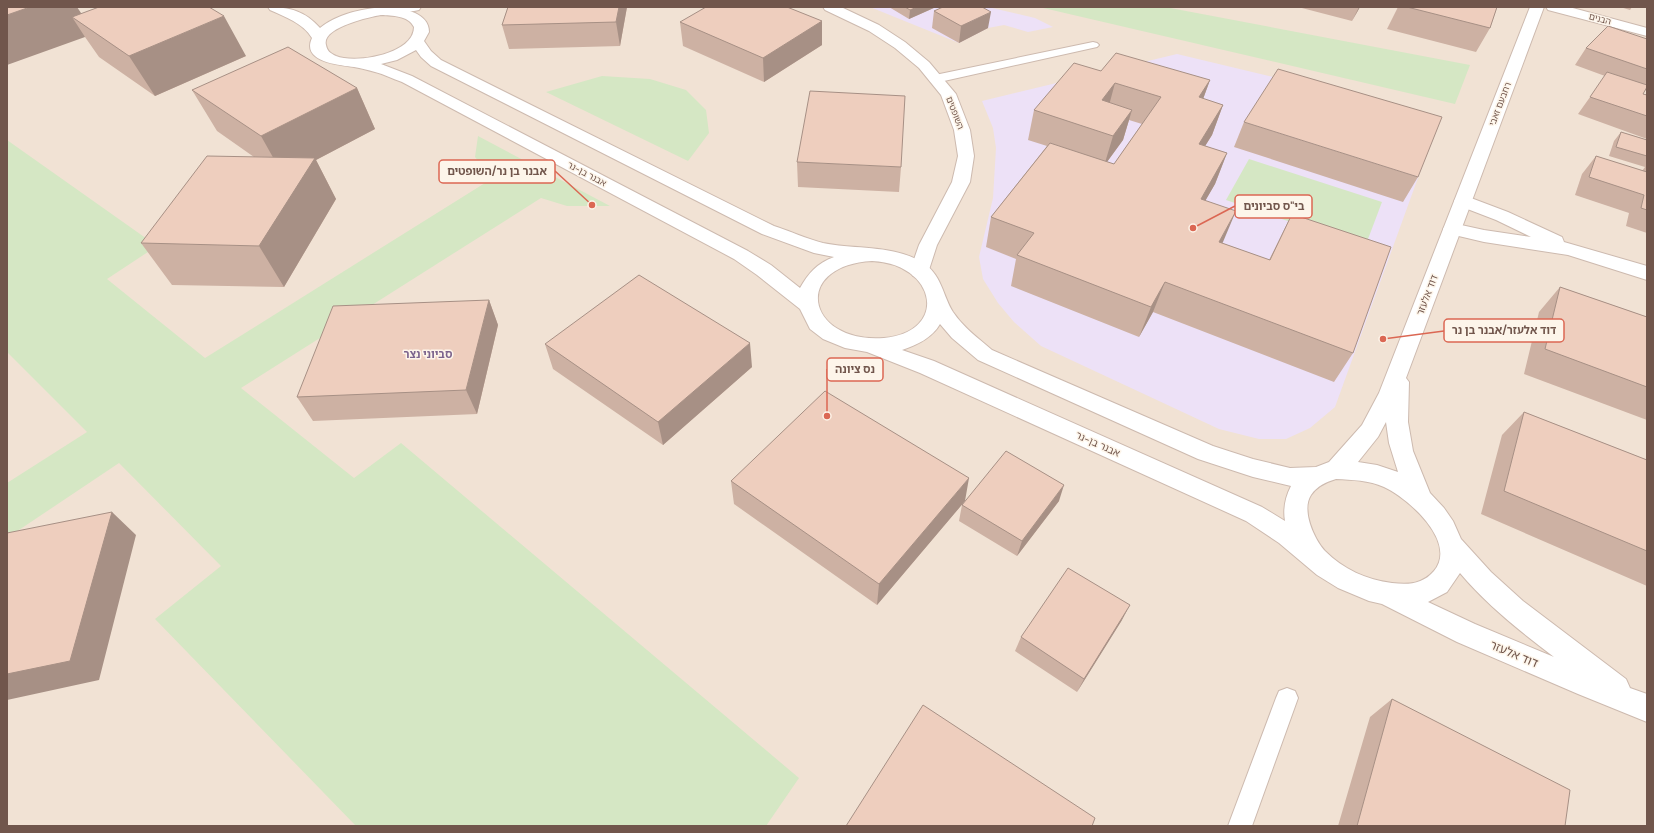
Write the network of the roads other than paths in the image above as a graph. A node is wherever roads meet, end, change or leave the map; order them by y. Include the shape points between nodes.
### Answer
1 (275, 7) edge
2 (414, 7) edge
3 (830, 7) edge
4 (1537, 7) edge
5 (1553, 7) edge
6 (1574, 7) edge
7 (337, 9) dead end
8 (381, 12) junction
9 (364, 14) junction
10 (1647, 31) edge
11 (320, 38) junction
12 (418, 41) junction
13 (1093, 45) dead end
14 (357, 63) junction
15 (935, 79) junction
16 (1463, 201) junction
17 (1449, 236) junction
18 (1570, 249) junction
19 (871, 255) junction
20 (920, 271) junction
21 (1647, 274) edge
22 (938, 299) junction
23 (808, 305) junction
24 (870, 346) junction
25 (1399, 369) junction
26 (1326, 473) junction
27 (1420, 498) junction
28 (1452, 546) junction
29 (1316, 558) junction
30 (1390, 595) junction
31 (1287, 698) dead end
32 (1644, 707) edge
33 (1240, 826) edge

1 - 11 street via 307,22 316,29
2 - 8 street
3 - 15 street, השופטים via 854,17 900,44
4 - 16 street, רחבעם זאבי
5 - 10 street, הבנים
6 - 10 street, הבנים
7 - 9 street
8 - 9 street
8 - 12 street via 408,14 417,19 422,25
9 - 11 street via 336,23
11 - 14 street via 320,52 328,58
12 - 14 street via 392,56
12 - 19 street via 426,54 436,63 768,230 821,249
13 - 15 lane
14 - 23 street, אבנר בן-נר via 383,69 407,79 741,255
15 - 20 street, השופטים via 948,94 962,130 966,156 961,182 928,245
16 - 17 street, רחבעם זאבי
16 - 18 street via 1540,233
17 - 18 street via 1484,236
17 - 25 street, דוד אלעזר
18 - 21 street
19 - 20 street via 893,258
19 - 23 street via 850,257 831,265 817,276 809,289
20 - 22 street via 933,284
22 - 24 street via 935,315 929,325 914,337 894,344
22 - 26 street via 945,316 961,336 985,355 1206,453 1290,477
23 - 24 street via 814,320 828,334 848,342
24 - 29 street, אבנר בן-נר via 927,367 1254,514
25 - 26 street, דוד אלעזר via 1390,393 1370,431 1355,450
25 - 27 street, דוד אלעזר via 1396,410 1398,436
26 - 27 street via 1357,470 1379,474
26 - 29 street via 1303,486 1295,501 1296,519 1303,539
27 - 28 street via 1446,529
28 - 30 street via 1451,563 1447,573 1431,589 1413,595
28 - 32 street, דוד אלעזר via 1482,580 1514,609 1568,653
29 - 30 street via 1352,584 1371,592
30 - 32 street, דוד אלעזר via 1466,633
31 - 33 lane

